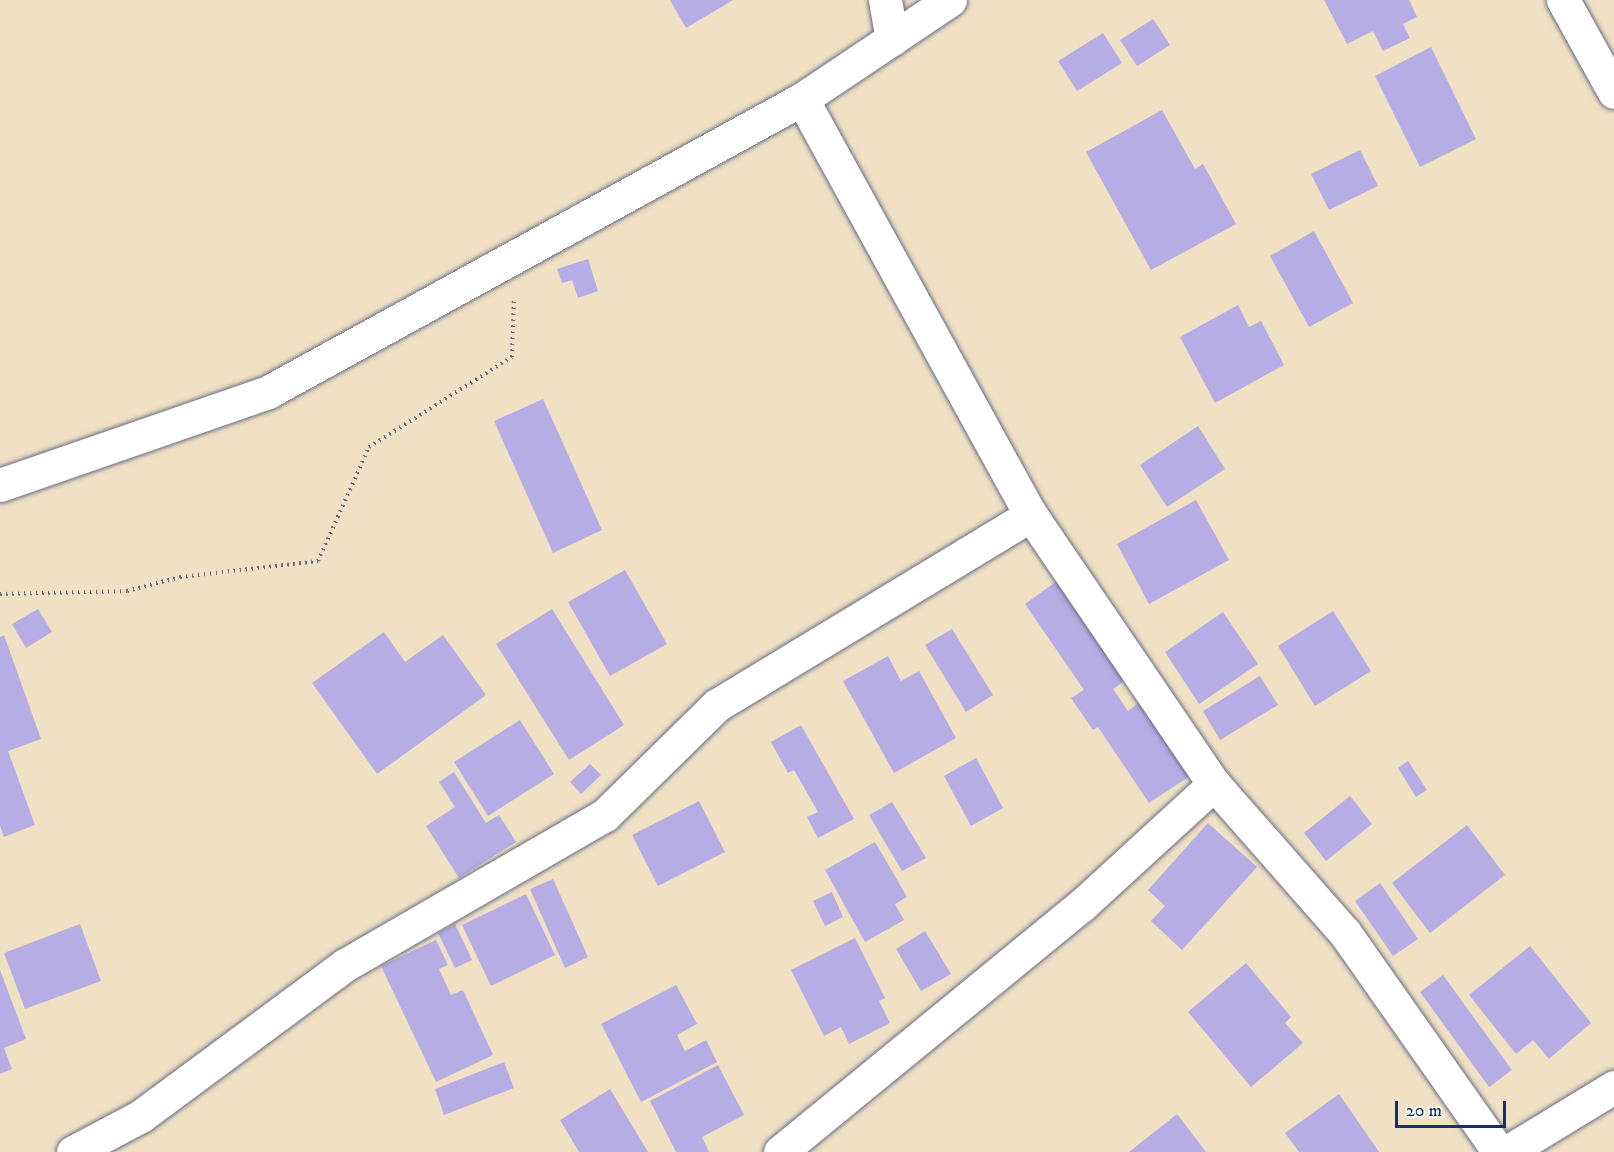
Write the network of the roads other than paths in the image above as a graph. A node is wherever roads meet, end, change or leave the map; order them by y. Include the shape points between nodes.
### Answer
1 (885, 0) edge
2 (950, 0) edge
3 (1563, 0) edge
4 (892, 39) junction
5 (1614, 92) edge
6 (802, 99) junction
7 (0, 485) edge
8 (1032, 515) junction
9 (1214, 784) junction
10 (1614, 1087) edge
11 (73, 1152) edge
12 (780, 1152) edge
13 (1499, 1152) edge
14 (1507, 1152) edge

1 - 4 street
2 - 4 street
3 - 5 street
4 - 6 street
6 - 7 street via 268,392
6 - 8 street
8 - 9 street
8 - 11 street via 717,705 605,815 345,965 141,1116
9 - 12 street via 1082,905
9 - 13 street via 1345,933
10 - 14 street

